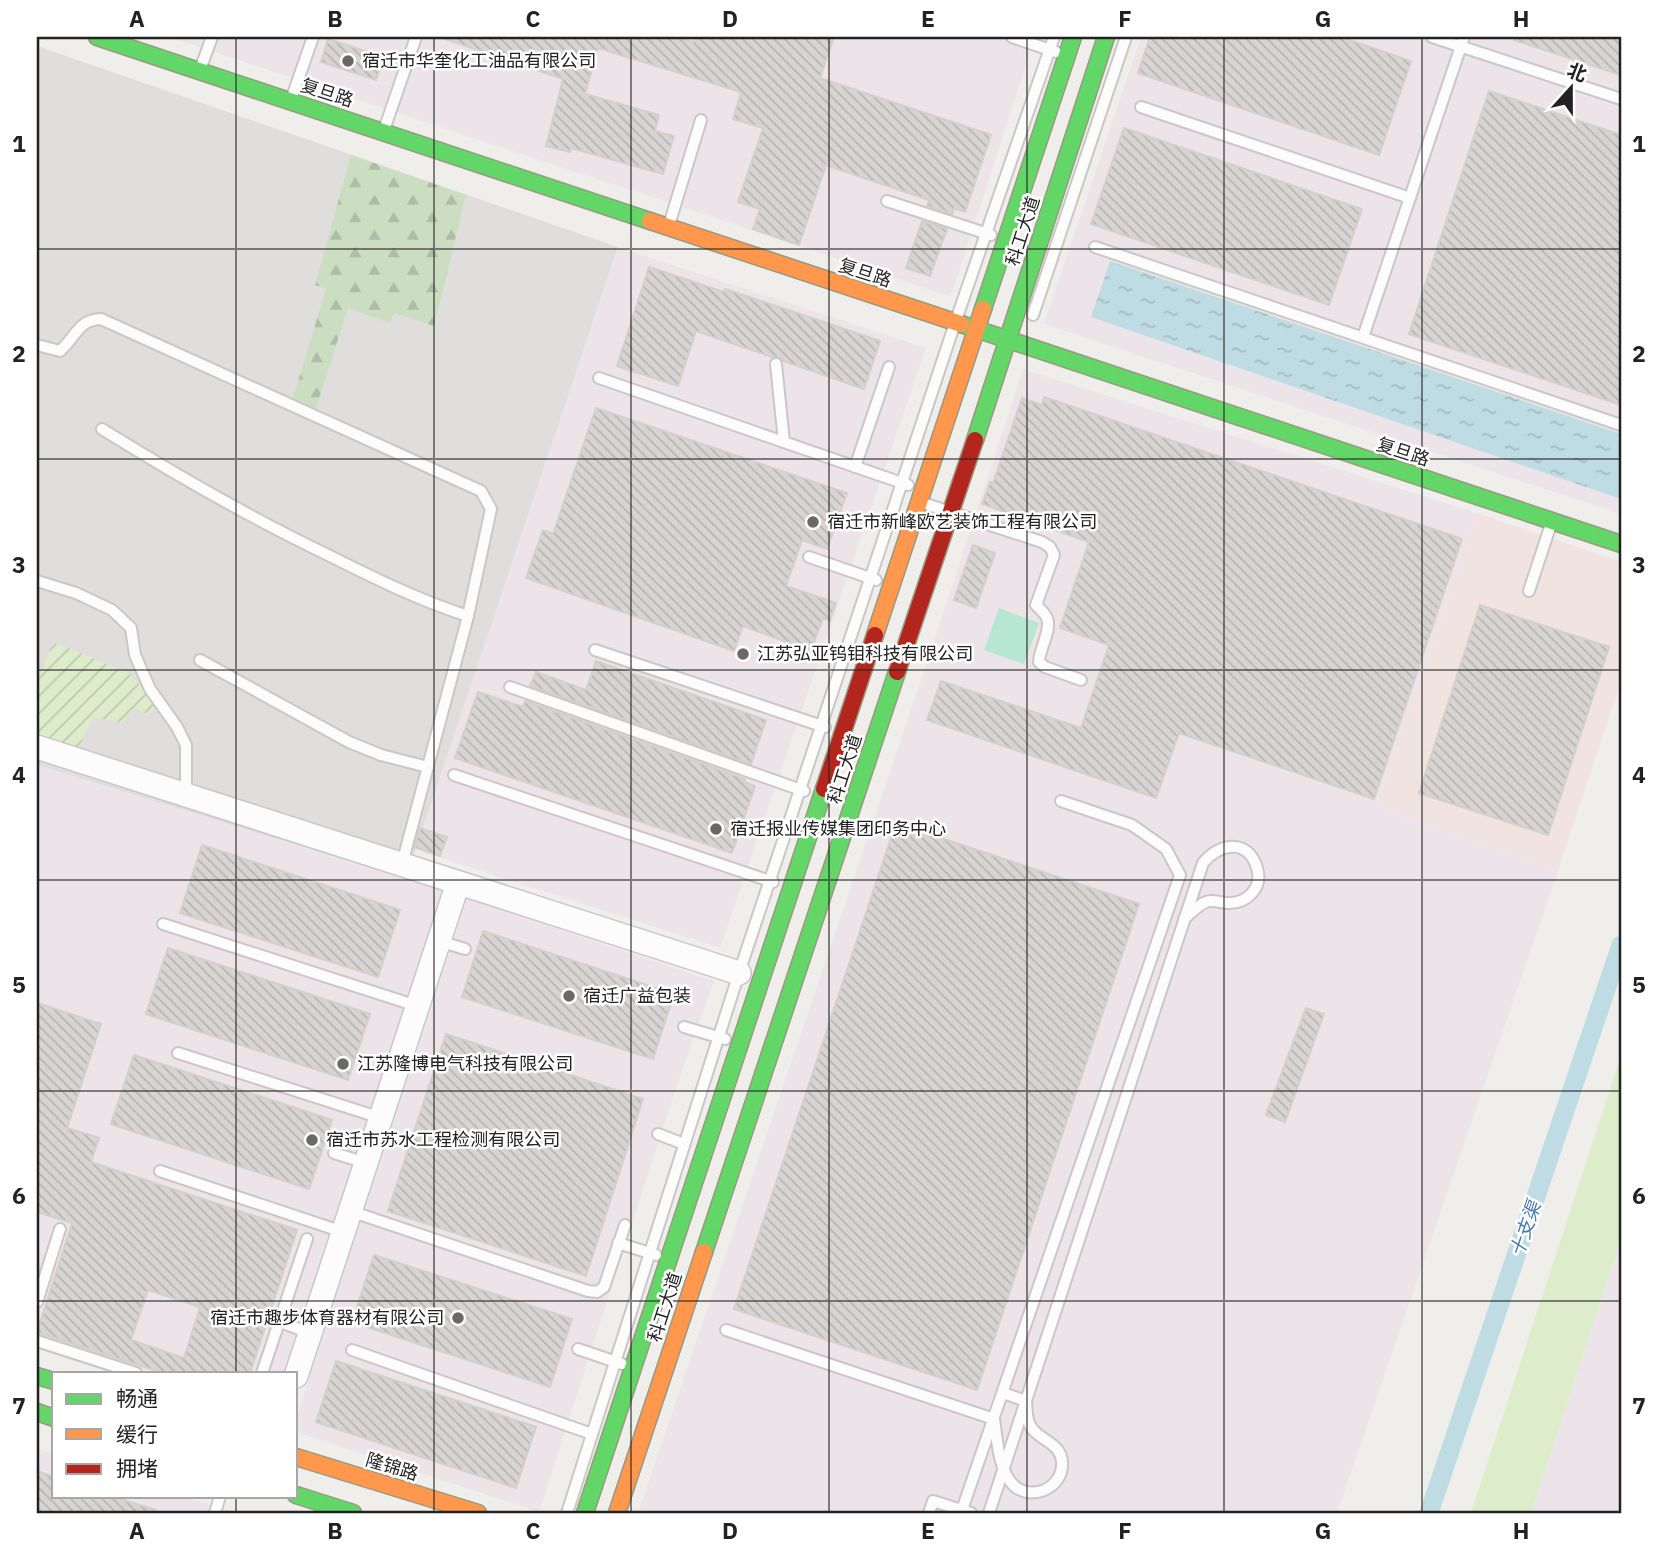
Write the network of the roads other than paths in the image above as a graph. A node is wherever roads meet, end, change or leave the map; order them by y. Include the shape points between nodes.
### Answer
1 (97, 37) edge
2 (212, 37) edge
3 (313, 37) edge
4 (416, 37) edge
5 (1012, 37) edge
6 (1054, 37) edge
7 (1073, 37) edge
8 (1106, 37) edge
9 (1126, 37) edge
10 (1432, 37) edge
11 (1462, 41) edge
12 (1050, 50) junction
13 (1067, 56) junction
14 (200, 71) junction
15 (1621, 99) edge
16 (290, 101) junction
17 (1141, 107) dead end
18 (701, 120) dead end
19 (383, 132) junction
20 (1410, 198) junction
21 (887, 201) dead end
22 (668, 228) junction
23 (986, 233) junction
24 (1006, 240) junction
25 (1095, 247) dead end
26 (1031, 320) dead end
27 (955, 323) junction
28 (976, 330) junction
29 (1363, 337) junction
30 (37, 345) edge
31 (1019, 345) junction
32 (776, 364) dead end
33 (889, 367) dead end
34 (599, 378) dead end
35 (1621, 425) edge
36 (102, 429) dead end
37 (784, 442) junction
38 (855, 467) junction
39 (902, 483) junction
40 (898, 495) junction
41 (921, 496) junction
42 (960, 509) junction
43 (1552, 522) junction
44 (961, 530) dead end
45 (1621, 544) edge
46 (809, 557) dead end
47 (870, 578) junction
48 (37, 581) edge
49 (892, 585) junction
50 (1529, 591) dead end
51 (468, 615) junction
52 (595, 650) dead end
53 (200, 660) dead end
54 (1081, 680) dead end
55 (510, 687) dead end
56 (821, 726) junction
57 (843, 733) junction
58 (37, 747) edge
59 (428, 766) junction
60 (454, 775) dead end
61 (800, 789) junction
62 (186, 795) junction
63 (822, 797) junction
64 (1061, 800) dead end
65 (1203, 863) junction
66 (402, 864) junction
67 (1180, 876) junction
68 (769, 881) junction
69 (458, 883) junction
70 (792, 888) junction
71 (1168, 913) junction
72 (1184, 919) junction
73 (163, 924) dead end
74 (439, 941) junction
75 (465, 949) dead end
76 (739, 973) junction
77 (417, 1006) junction
78 (684, 1027) dead end
79 (718, 1037) junction
80 (740, 1044) junction
81 (178, 1052) dead end
82 (381, 1118) junction
83 (658, 1134) dead end
84 (684, 1144) junction
85 (334, 1153) dead end
86 (366, 1163) junction
87 (160, 1171) dead end
88 (347, 1222) junction
89 (625, 1225) dead end
90 (60, 1229) dead end
91 (307, 1239) dead end
92 (618, 1243) junction
93 (650, 1253) junction
94 (668, 1260) junction
95 (37, 1302) edge
96 (279, 1322) junction
97 (726, 1330) dead end
98 (310, 1333) junction
99 (37, 1341) edge
100 (578, 1349) dead end
101 (352, 1350) dead end
102 (615, 1362) junction
103 (633, 1367) junction
104 (132, 1372) edge
105 (262, 1372) edge
106 (297, 1372) edge
107 (1003, 1393) junction
108 (1026, 1401) junction
109 (993, 1419) junction
110 (592, 1434) junction
111 (298, 1458) edge
112 (1003, 1469) junction
113 (298, 1496) edge
114 (966, 1512) edge
115 (353, 1513) edge
116 (478, 1513) edge
117 (567, 1513) edge
118 (585, 1513) edge
119 (617, 1513) edge
120 (929, 1513) edge
121 (989, 1513) edge

1 - 14 street, 复旦路
2 - 14 lane
3 - 16 lane
4 - 19 lane
5 - 12 lane
6 - 12 lane
7 - 13 street, 科工大道
8 - 31 street, 科工大道
9 - 26 lane
10 - 11 lane
11 - 15 lane
11 - 20 lane
12 - 13 lane
12 - 23 lane
13 - 24 street, 科工大道
14 - 16 street, 复旦路
16 - 19 street, 复旦路
17 - 20 lane
18 - 22 lane
19 - 22 street, 复旦路
20 - 29 lane
21 - 23 lane
22 - 27 street, 复旦路
23 - 24 lane
23 - 27 lane
24 - 28 street, 科工大道
25 - 29 lane
27 - 28 street, 复旦路
27 - 39 lane
28 - 31 street, 复旦路
28 - 41 street, 科工大道
29 - 35 lane
30 - 51 lane via 60,351 80,326 101,319 481,491 491,509
31 - 42 street, 科工大道
31 - 43 street, 复旦路
32 - 37 lane
33 - 38 lane
34 - 37 lane
36 - 51 lane via 246,515 426,602
37 - 38 lane
38 - 39 lane
39 - 40 lane
39 - 41 lane
40 - 41 lane
40 - 47 lane
41 - 42 lane
41 - 49 street, 科工大道
42 - 44 lane
42 - 54 lane via 1049,547 1054,555 1036,604 1047,616 1048,626 1039,662
42 - 119 street, 科工大道
43 - 45 street, 复旦路
43 - 50 lane
46 - 47 lane
47 - 49 lane
47 - 56 lane
48 - 62 lane via 112,610 131,628 135,655 150,689 186,745
49 - 57 street, 科工大道
51 - 59 lane
52 - 56 lane
53 - 59 lane via 349,742
55 - 61 lane
56 - 57 lane
56 - 61 lane
57 - 63 street, 科工大道
58 - 62 street
59 - 66 lane
60 - 68 lane
61 - 63 lane
61 - 68 lane
62 - 66 street
63 - 70 street, 科工大道
64 - 67 lane via 1132,825 1166,849
65 - 67 lane
65 - 72 lane
65 - 72 lane via 1220,848 1235,847 1256,864 1258,884 1244,900 1203,903
66 - 69 street
67 - 71 lane
68 - 70 lane
68 - 76 lane
69 - 74 street
69 - 76 street
70 - 80 street, 科工大道
71 - 72 lane
71 - 107 lane
72 - 108 lane
73 - 77 lane
74 - 75 lane
74 - 77 street
76 - 79 lane
77 - 82 street
78 - 79 lane
79 - 80 lane
79 - 84 lane
80 - 94 street, 科工大道
81 - 82 lane
82 - 86 street
83 - 84 lane
84 - 93 lane
85 - 86 lane
86 - 88 street
87 - 88 lane
88 - 92 lane via 597,1292 604,1287
88 - 98 street
89 - 92 lane
90 - 95 lane
91 - 96 lane
92 - 93 lane
93 - 94 lane
93 - 102 lane
94 - 103 street, 科工大道
96 - 98 lane
96 - 105 lane
97 - 109 lane
98 - 106 street
99 - 104 lane
100 - 102 lane
101 - 110 lane
102 - 103 lane
102 - 110 lane
103 - 118 street, 科工大道
107 - 108 lane
107 - 109 lane
108 - 112 lane
108 - 112 lane via 1029,1423 1059,1451 1061,1472 1047,1489 1026,1493 1010,1482
109 - 112 lane
109 - 114 lane
110 - 117 lane
111 - 116 street, 隆锦路
112 - 121 lane
113 - 115 street
114 - 120 lane via 933,1500

